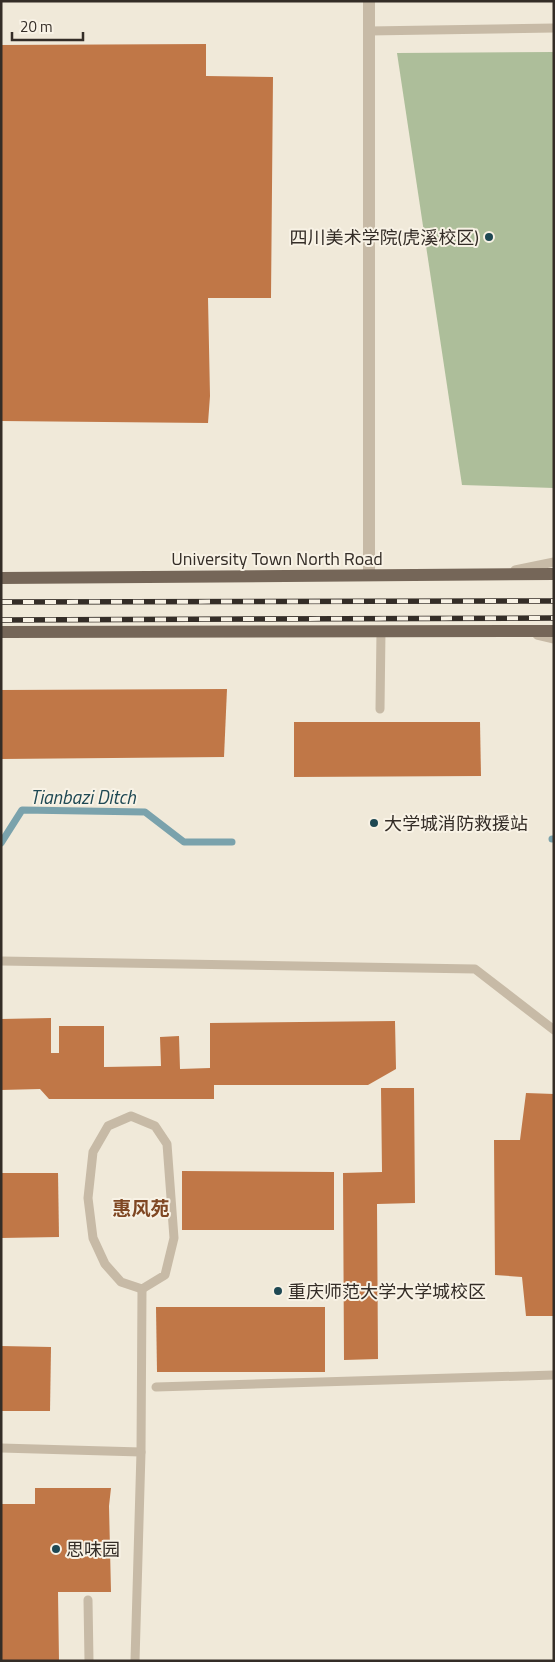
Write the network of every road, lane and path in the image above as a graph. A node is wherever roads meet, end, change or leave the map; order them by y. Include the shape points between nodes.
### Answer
1 (369, 1) edge
2 (554, 28) edge
3 (369, 31) junction
4 (554, 562) edge
5 (494, 574) junction
6 (554, 574) edge
7 (369, 575) junction
8 (1, 578) edge
9 (381, 631) junction
10 (517, 631) junction
11 (554, 631) edge
12 (1, 632) edge
13 (554, 639) edge
14 (380, 709) dead end
15 (1, 961) edge
16 (554, 1030) edge
17 (142, 1289) junction
18 (554, 1375) edge
19 (156, 1387) dead end
20 (1, 1448) edge
21 (141, 1452) junction
22 (88, 1600) dead end
23 (89, 1661) edge
24 (135, 1661) edge

1 - 3 street
2 - 3 lane
3 - 7 street
4 - 5 lane
5 - 6 main road, University Town North Road
5 - 7 main road, University Town North Road
7 - 8 main road, University Town North Road
9 - 10 main road
9 - 12 main road
9 - 14 lane
10 - 11 main road
10 - 13 lane
15 - 16 lane via 475,969
17 - 17 lane via 165,1275 174,1230 167,1144 155,1126 131,1116 108,1126 93,1152 88,1198 93,1238 105,1264 121,1282
17 - 21 lane
18 - 19 lane
20 - 21 lane
21 - 24 lane
22 - 23 lane

